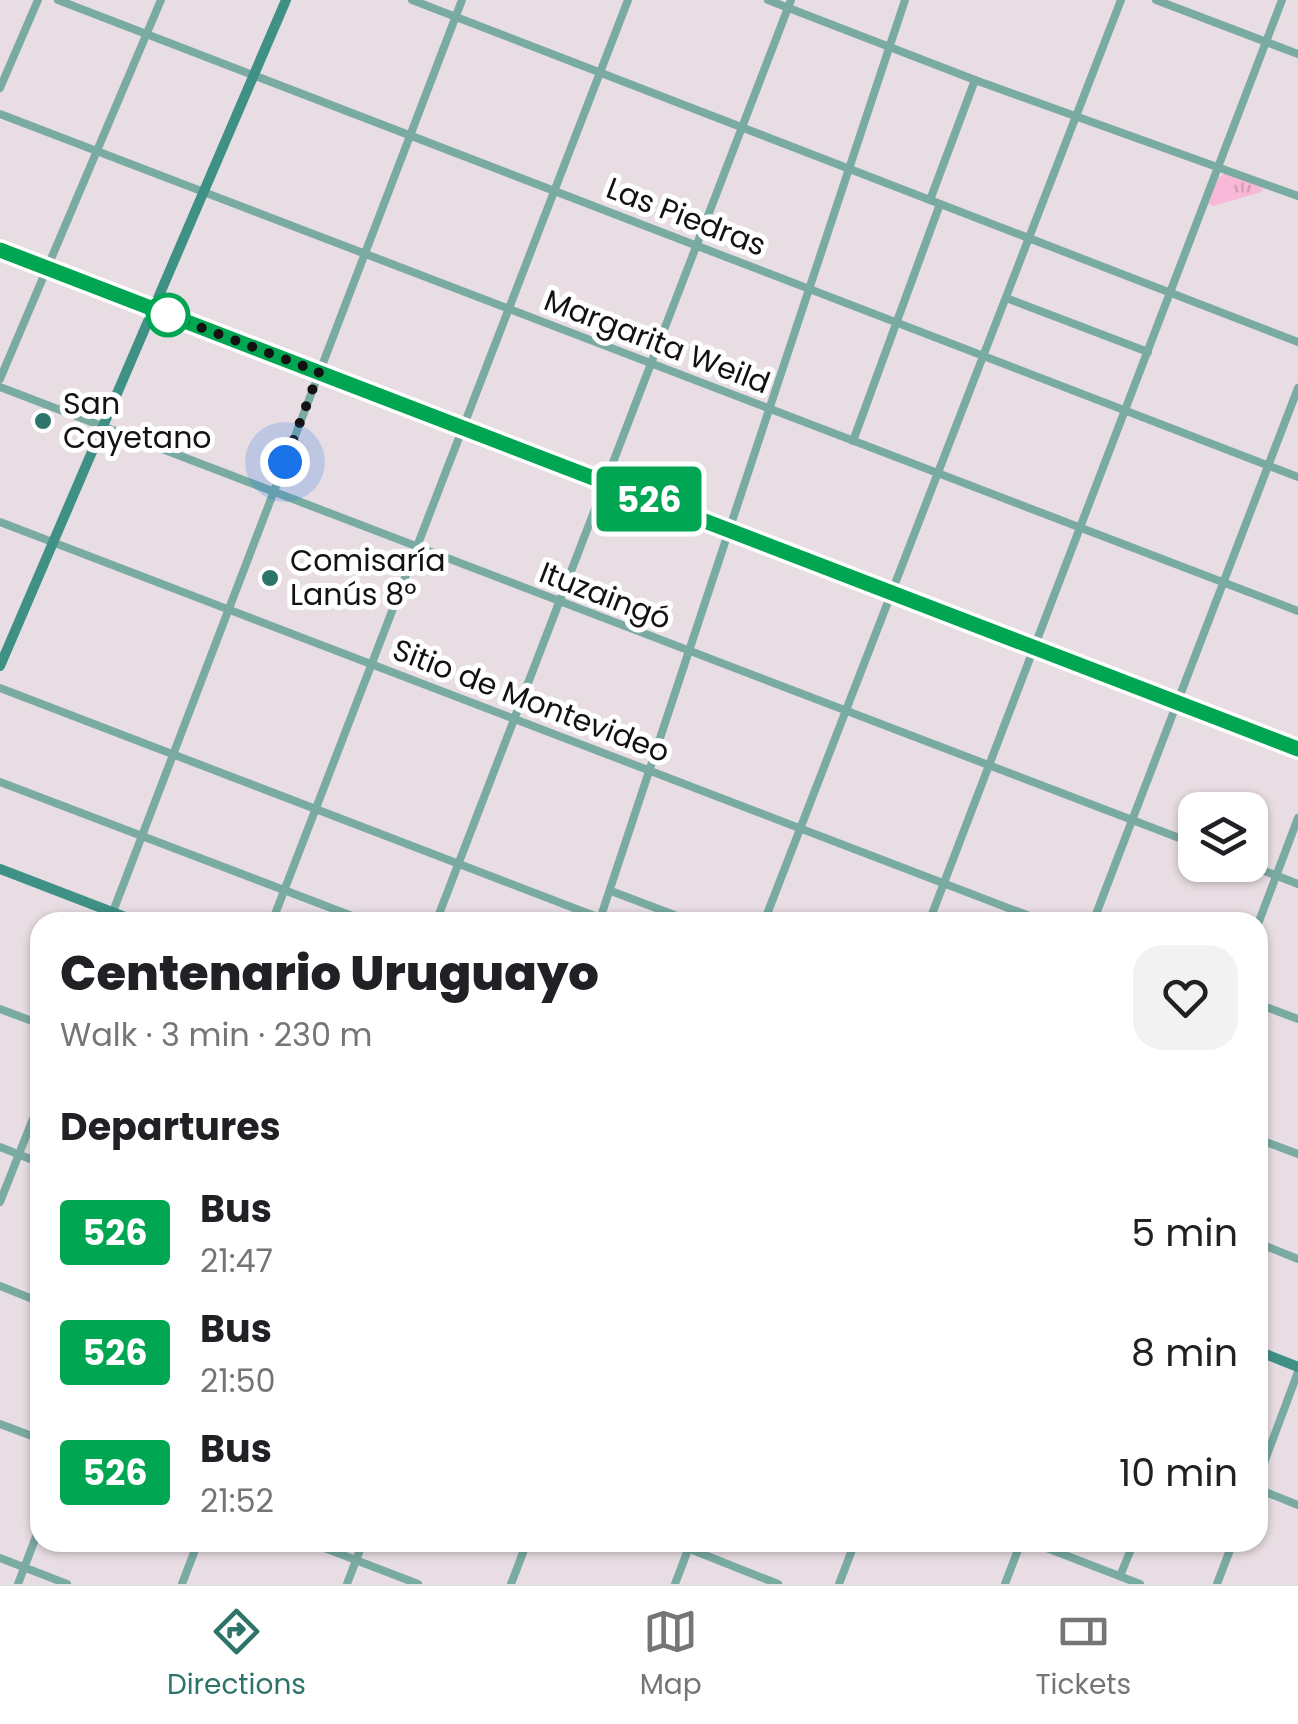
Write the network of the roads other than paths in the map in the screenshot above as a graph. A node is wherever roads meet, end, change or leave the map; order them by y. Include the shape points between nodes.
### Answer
1 (38, 0) edge
2 (58, 0) edge
3 (161, 0) edge
4 (286, 0) edge
5 (412, 0) edge
6 (462, 0) edge
7 (628, 0) edge
8 (768, 0) edge
9 (905, 0) edge
10 (1120, 0) edge
11 (1156, 0) edge
12 (1282, 0) edge
13 (790, 4) edge
14 (455, 17) junction
15 (146, 34) junction
16 (1266, 42) junction
17 (889, 48) junction
18 (1298, 54) edge
19 (599, 73) junction
20 (253, 75) junction
21 (974, 80) junction
22 (0, 88) edge
23 (0, 114) edge
24 (1075, 116) junction
25 (741, 128) junction
26 (410, 135) junction
27 (98, 152) junction
28 (1219, 167) junction
29 (848, 169) junction
30 (554, 191) junction
31 (204, 193) junction
32 (1298, 196) edge
33 (930, 200) junction
34 (940, 204) junction
35 (1028, 238) junction
36 (696, 245) junction
37 (0, 250) edge
38 (364, 255) junction
39 (46, 268) junction
40 (809, 288) junction
41 (1171, 294) junction
42 (1006, 298) junction
43 (153, 309) junction
44 (508, 310) junction
45 (896, 323) junction
46 (1298, 342) edge
47 (1148, 352) junction
48 (983, 356) junction
49 (651, 364) junction
50 (319, 372) junction
51 (0, 378) edge
52 (0, 387) edge
53 (1298, 388) edge
54 (770, 409) junction
55 (1124, 410) junction
56 (102, 426) junction
57 (462, 427) junction
58 (853, 440) junction
59 (1267, 465) junction
60 (939, 473) junction
61 (1298, 477) edge
62 (606, 482) junction
63 (274, 493) junction
64 (0, 522) edge
65 (1079, 528) junction
66 (730, 530) junction
67 (53, 542) junction
68 (416, 548) junction
69 (1223, 583) junction
70 (891, 592) junction
71 (560, 602) junction
72 (230, 610) junction
73 (1298, 611) edge
74 (1034, 648) junction
75 (689, 653) junction
76 (372, 664) junction
77 (0, 666) edge
78 (0, 688) edge
79 (1178, 702) junction
80 (847, 712) junction
81 (516, 718) junction
82 (1298, 749) edge
83 (175, 753) junction
84 (989, 767) junction
85 (651, 772) junction
86 (0, 782) edge
87 (316, 810) junction
88 (1298, 818) edge
89 (1132, 820) junction
90 (802, 828) junction
91 (142, 837) junction
92 (1178, 838) edge
93 (460, 864) junction
94 (0, 869) edge
95 (1268, 872) edge
96 (1276, 875) junction
97 (943, 884) junction
98 (1298, 884) edge
99 (284, 890) junction
100 (611, 891) junction
101 (97, 912) edge
102 (112, 912) edge
103 (276, 912) edge
104 (342, 912) edge
105 (440, 912) edge
106 (580, 912) edge
107 (603, 912) edge
108 (667, 912) edge
109 (768, 912) edge
110 (932, 912) edge
111 (1018, 912) edge
112 (1097, 912) edge
113 (1262, 912) edge
114 (0, 1008) edge
115 (1268, 1008) edge
116 (1298, 1019) edge
117 (30, 1020) edge
118 (30, 1126) edge
119 (1268, 1143) edge
120 (0, 1147) edge
121 (19, 1154) junction
122 (1298, 1154) edge
123 (30, 1158) edge
124 (0, 1202) edge
125 (1268, 1247) edge
126 (1298, 1259) edge
127 (0, 1286) edge
128 (30, 1298) edge
129 (1268, 1356) edge
130 (1298, 1369) edge
131 (0, 1424) edge
132 (30, 1435) edge
133 (1268, 1452) edge
134 (1268, 1493) edge
135 (1298, 1504) edge
136 (30, 1552) edge
137 (194, 1552) edge
138 (336, 1552) edge
139 (359, 1552) edge
140 (523, 1552) edge
141 (688, 1552) edge
142 (704, 1552) edge
143 (851, 1552) edge
144 (1017, 1552) edge
145 (1057, 1552) edge
146 (1130, 1552) edge
147 (1229, 1552) edge
148 (0, 1558) edge
149 (356, 1560) junction
150 (24, 1568) junction
151 (1120, 1576) junction
152 (18, 1584) edge
153 (67, 1584) edge
154 (182, 1584) edge
155 (346, 1584) edge
156 (418, 1584) edge
157 (511, 1584) edge
158 (675, 1584) edge
159 (778, 1584) edge
160 (840, 1584) edge
161 (1004, 1584) edge
162 (1140, 1584) edge
163 (1217, 1584) edge

1 - 22 street
2 - 15 street, Las Piedras
3 - 15 street
4 - 20 street
5 - 14 street
6 - 14 street
7 - 19 street
8 - 13 street
9 - 17 street
10 - 24 street
11 - 16 street
12 - 16 street
13 - 17 street
13 - 25 street
14 - 19 street
14 - 26 street
15 - 20 street, Las Piedras
15 - 27 street
16 - 18 street
16 - 28 street
17 - 21 street
17 - 29 street
19 - 25 street
19 - 30 street
20 - 26 street, Las Piedras
20 - 31 street
21 - 24 street
21 - 33 street
23 - 27 street, Margarita Weild
24 - 28 street
24 - 35 street
25 - 29 street
25 - 36 street
26 - 30 street, Las Piedras
26 - 38 street
27 - 31 street, Margarita Weild
27 - 39 street
28 - 32 street
28 - 41 street
29 - 33 street
29 - 40 street
30 - 36 street, Las Piedras
30 - 44 street
31 - 38 street, Margarita Weild
31 - 43 street
33 - 34 street
34 - 35 street
34 - 45 street
35 - 41 street
35 - 42 street
36 - 40 street, Las Piedras
36 - 49 street
37 - 39 street
38 - 44 street, Margarita Weild
38 - 50 street
39 - 43 street
39 - 51 street
40 - 45 street, Las Piedras
40 - 54 street
41 - 46 street
41 - 47 street
42 - 47 street
42 - 48 street
43 - 50 street
43 - 56 street
44 - 49 street, Margarita Weild
44 - 57 street
45 - 48 street, Las Piedras
45 - 58 street
47 - 55 street
48 - 55 street, Las Piedras
48 - 60 street
49 - 54 street, Margarita Weild
49 - 62 street
50 - 57 street
50 - 63 street
52 - 56 street, Ituzaingó
53 - 59 street
54 - 58 street, Margarita Weild
54 - 66 street
55 - 59 street, Las Piedras
55 - 65 street
56 - 63 street, Ituzaingó
56 - 67 street
57 - 62 street
57 - 68 street
58 - 60 street, Margarita Weild
59 - 61 street, Las Piedras
59 - 69 street
60 - 65 street, Margarita Weild
60 - 70 street
62 - 66 street
62 - 71 street
63 - 68 street, Ituzaingó
63 - 72 street
64 - 67 street, Sitio de Montevideo
65 - 69 street, Margarita Weild
65 - 74 street
66 - 70 street
66 - 75 street
67 - 72 street, Sitio de Montevideo
67 - 77 street
68 - 71 street, Ituzaingó
68 - 76 street
69 - 73 street, Margarita Weild
69 - 79 street
70 - 74 street
70 - 80 street
71 - 75 street, Ituzaingó
71 - 81 street
72 - 76 street, Sitio de Montevideo
72 - 83 street
74 - 79 street
74 - 84 street
75 - 80 street, Ituzaingó
75 - 85 street
76 - 81 street, Sitio de Montevideo
76 - 87 street
78 - 83 street
79 - 82 street
79 - 89 street
80 - 84 street, Ituzaingó
80 - 90 street
81 - 85 street, Sitio de Montevideo
81 - 93 street
83 - 87 street
83 - 91 street
84 - 89 street, Ituzaingó
84 - 97 street
85 - 90 street, Sitio de Montevideo
85 - 100 street
86 - 91 street
87 - 93 street
87 - 99 street
88 - 96 street
89 - 92 street, Ituzaingó
89 - 112 street
90 - 97 street, Sitio de Montevideo
90 - 109 street
91 - 99 street
91 - 102 street
93 - 105 street
93 - 106 street
94 - 101 street
95 - 96 street
96 - 98 street
96 - 113 street
97 - 110 street
97 - 111 street, Sitio de Montevideo
99 - 103 street
99 - 104 street
100 - 107 street
100 - 108 street
114 - 117 street
115 - 116 street
118 - 121 street
119 - 122 street
120 - 121 street
121 - 123 street
121 - 124 street
125 - 126 street
127 - 128 street
129 - 130 street
130 - 133 street
131 - 132 street
134 - 135 street
136 - 150 street
137 - 154 street
138 - 149 street
139 - 149 street
140 - 157 street
141 - 158 street
142 - 159 street
143 - 160 street
144 - 161 street
145 - 151 street
146 - 151 street
147 - 163 street
148 - 150 street
149 - 155 street
149 - 156 street
150 - 152 street
150 - 153 street
151 - 162 street

